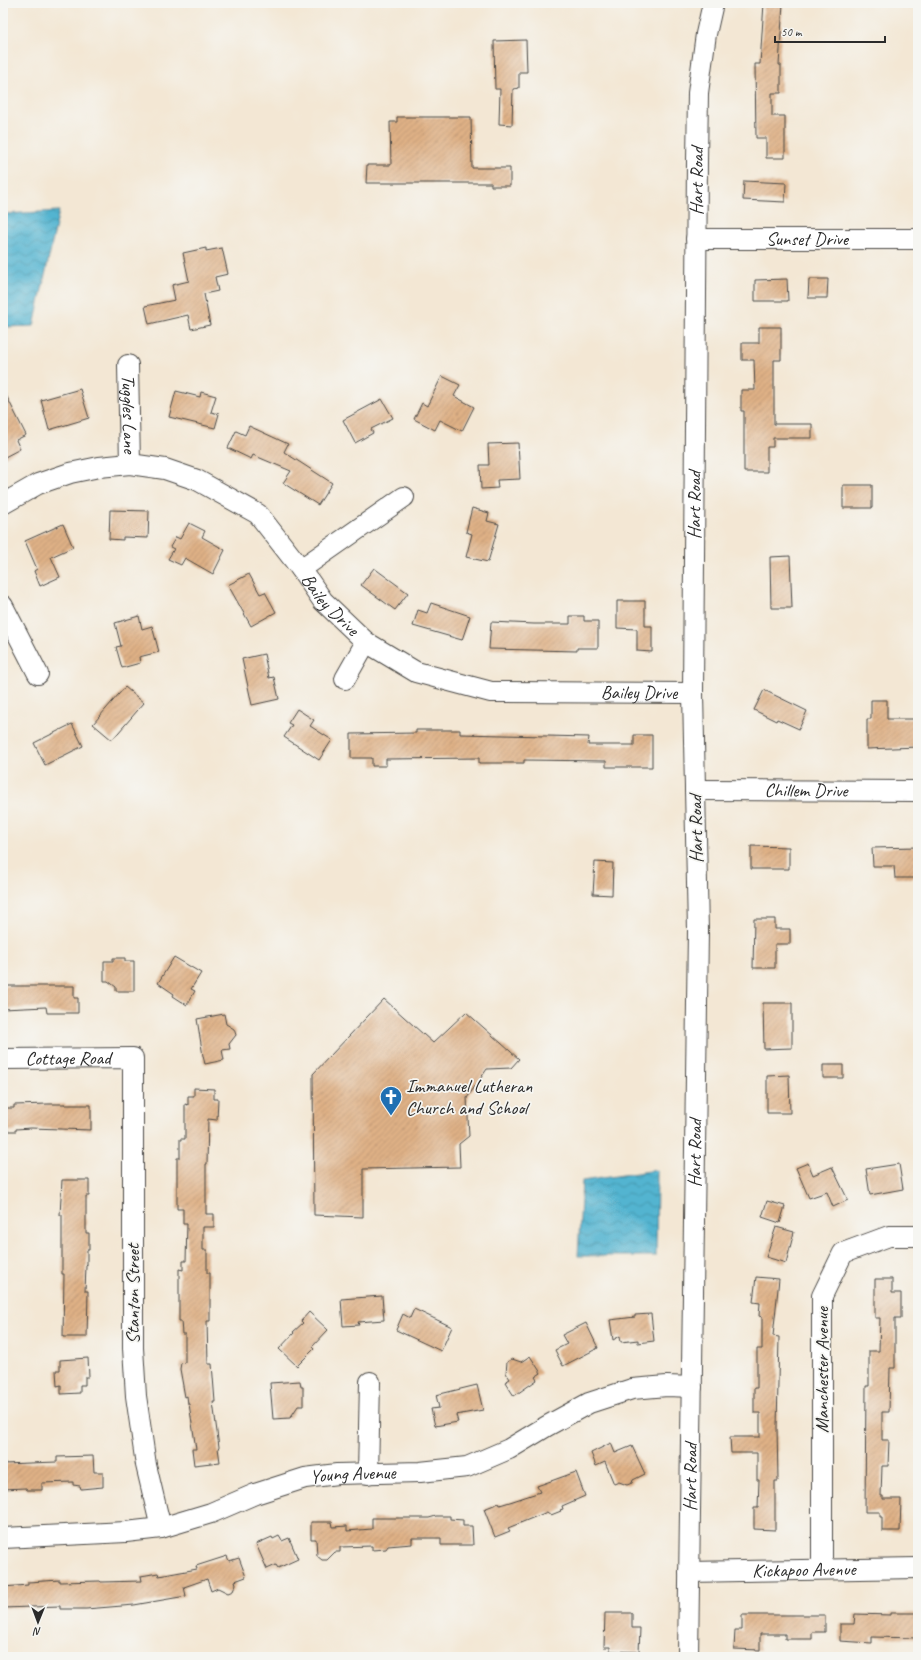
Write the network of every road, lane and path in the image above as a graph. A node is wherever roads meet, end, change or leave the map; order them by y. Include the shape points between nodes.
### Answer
1 (713, 3) edge
2 (696, 239) junction
3 (918, 239) edge
4 (128, 365) dead end
5 (130, 464) junction
6 (404, 498) dead end
7 (3, 504) edge
8 (301, 569) junction
9 (3, 606) edge
10 (366, 642) junction
11 (38, 674) dead end
12 (345, 679) dead end
13 (693, 693) junction
14 (695, 790) junction
15 (918, 791) edge
16 (133, 1058) joint
17 (3, 1059) edge
18 (918, 1236) edge
19 (370, 1382) dead end
20 (692, 1387) junction
21 (368, 1474) junction
22 (161, 1528) junction
23 (3, 1538) edge
24 (918, 1568) edge
25 (822, 1569) junction
26 (689, 1572) junction
27 (688, 1657) edge

1 - 2 street, Hart Road via 698,93
2 - 3 street, Sunset Drive
2 - 13 street, Hart Road
4 - 5 street, Tuggles Lane
5 - 7 street, Bailey Drive via 70,473 38,484
5 - 8 street, Bailey Drive via 164,469 197,480 258,514
6 - 8 street
8 - 10 street, Bailey Drive via 323,601
9 - 11 street
10 - 12 street
10 - 13 street, Bailey Drive via 416,672 491,692
13 - 14 street, Hart Road
14 - 15 street, Chillem Drive
14 - 20 street, Hart Road via 698,931
16 - 17 street, Cottage Road
16 - 22 street, Stanton Street via 133,1348 136,1396 146,1464
18 - 25 street, Manchester Avenue via 889,1236 843,1253 822,1296
19 - 21 street
20 - 21 street, Young Avenue via 667,1386 632,1390 589,1403 509,1449 467,1467
20 - 26 street, Hart Road
21 - 22 street, Young Avenue via 306,1478 255,1494 211,1513
22 - 23 street, Young Avenue
24 - 25 street, Kickapoo Avenue
25 - 26 street, Kickapoo Avenue
26 - 27 street, Hart Road

